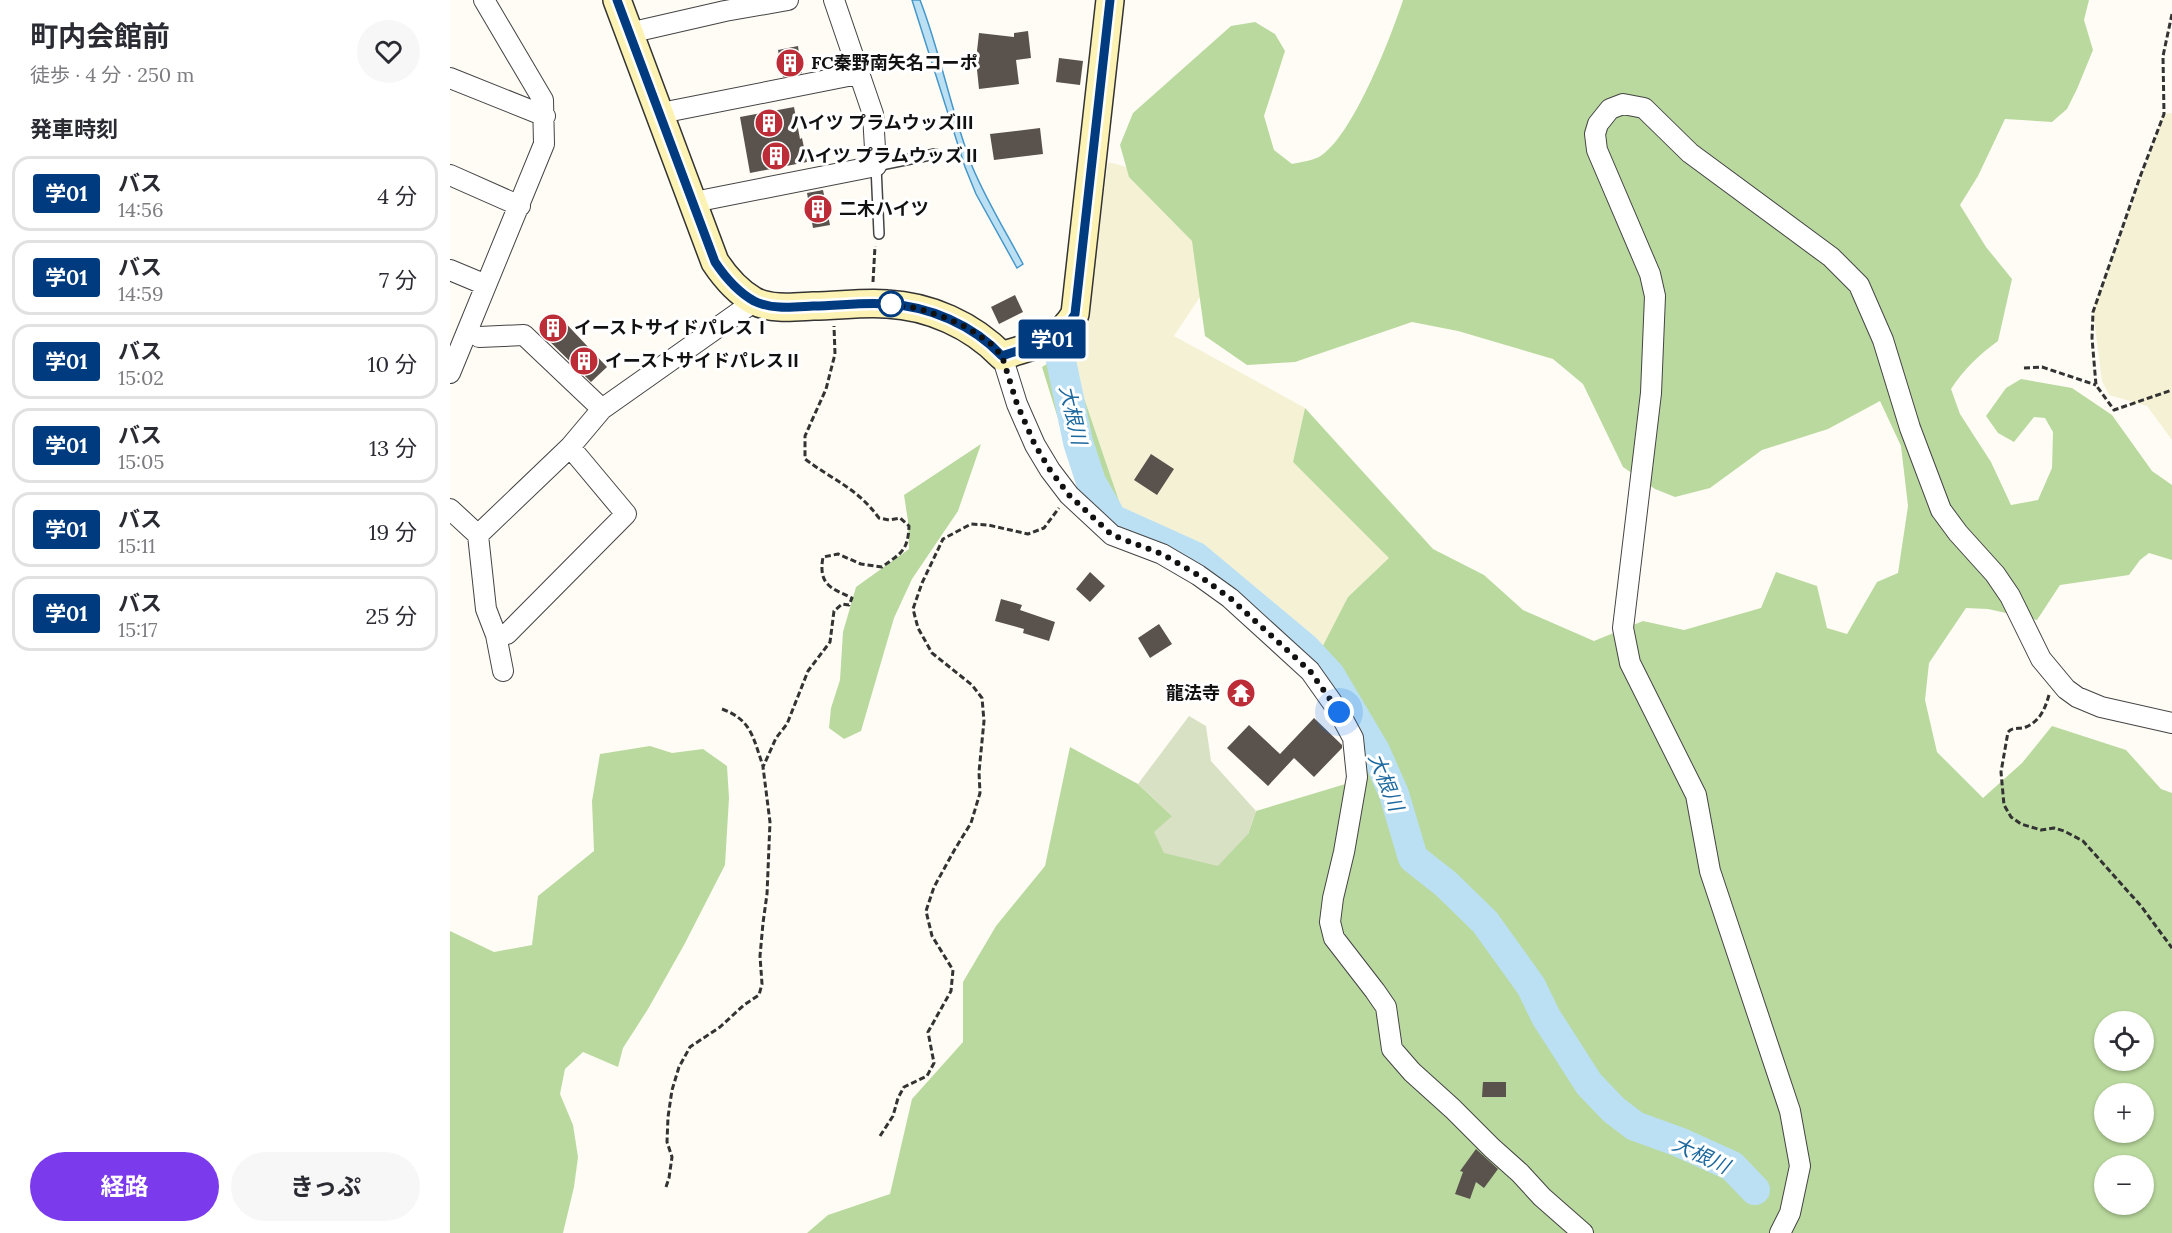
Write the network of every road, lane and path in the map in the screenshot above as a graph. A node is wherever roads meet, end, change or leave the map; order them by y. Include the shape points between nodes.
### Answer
1 (484, 0) edge
2 (617, 0) edge
3 (788, 0) edge
4 (834, 0) edge
5 (1110, 0) edge
6 (724, 5) edge
7 (2172, 14) edge
8 (629, 33) junction
9 (858, 74) junction
10 (450, 78) edge
11 (661, 113) junction
12 (545, 116) junction
13 (935, 154) dead end
14 (876, 166) junction
15 (450, 175) edge
16 (694, 202) junction
17 (520, 206) junction
18 (877, 236) joint
19 (450, 270) edge
20 (873, 283) dead end
21 (486, 285) junction
22 (755, 301) junction
23 (834, 306) junction
24 (479, 337) dead end
25 (1002, 356) junction
26 (451, 367) edge
27 (2024, 368) dead end
28 (2096, 385) junction
29 (2172, 390) edge
30 (602, 409) junction
31 (570, 447) junction
32 (1069, 495) junction
33 (450, 509) edge
34 (478, 535) junction
35 (496, 635) junction
36 (503, 671) dead end
37 (2054, 675) junction
38 (722, 709) dead end
39 (2172, 723) edge
40 (763, 767) junction
41 (2172, 948) edge
42 (880, 1136) dead end
43 (666, 1187) dead end
44 (1583, 1233) edge
45 (1780, 1233) edge

1 - 12 street via 543,100
2 - 8 street
3 - 6 street
4 - 9 street
5 - 25 street via 1075,314 1056,337
6 - 8 street
7 - 28 path via 2163,56 2164,114 2093,312
8 - 11 street
9 - 11 street
9 - 14 street via 873,114
10 - 12 street
11 - 16 street
12 - 17 street via 544,144
13 - 14 lane
14 - 16 street
14 - 18 lane
15 - 17 street
16 - 22 street via 715,262 737,289
17 - 21 street
18 - 20 path
19 - 21 street
21 - 26 street
22 - 23 street via 777,307
22 - 30 street
23 - 25 street via 886,304 917,308 968,328
23 - 40 path via 835,354 826,389 805,436 805,459 852,489 879,518 900,518 909,526 908,542 900,554 882,567 861,564 838,554 823,557 820,569 827,584 835,592 852,598 849,605 842,604 834,611 830,642 808,671 787,724
24 - 30 street via 524,335
25 - 32 street via 1035,445
27 - 28 path via 2042,367
28 - 29 path via 2114,410
30 - 31 street
31 - 34 street
31 - 35 street via 626,514 507,634
32 - 42 path via 1044,528 1028,534 971,524 943,539 913,609 932,653 982,698 980,794 971,823 934,887 926,911 932,936 953,970 951,991 928,1032 934,1064 927,1076 904,1088
32 - 44 street via 1112,535 1162,554 1230,598 1310,671 1339,712 1353,738 1357,777 1333,898 1330,922 1334,939 1386,1007 1392,1049
33 - 34 street
34 - 35 street via 486,609
35 - 36 street
37 - 39 street via 2077,697 2101,707
37 - 41 path via 2041,717 2025,728 2008,732 2001,772 2004,804 2010,816 2021,824 2041,830 2054,828 2084,841
37 - 45 street via 2041,659 1995,574 1941,510 1883,340 1859,285 1831,257 1690,153 1644,108 1623,104 1610,109 1598,124 1597,150 1650,274 1655,296 1651,393 1623,628 1630,663 1696,795 1710,871 1790,1111 1800,1166 1790,1213
38 - 40 path via 737,715 750,730
40 - 43 path via 770,822 768,894 760,956 762,984 759,995 690,1047 679,1067 668,1117 667,1142 672,1157

